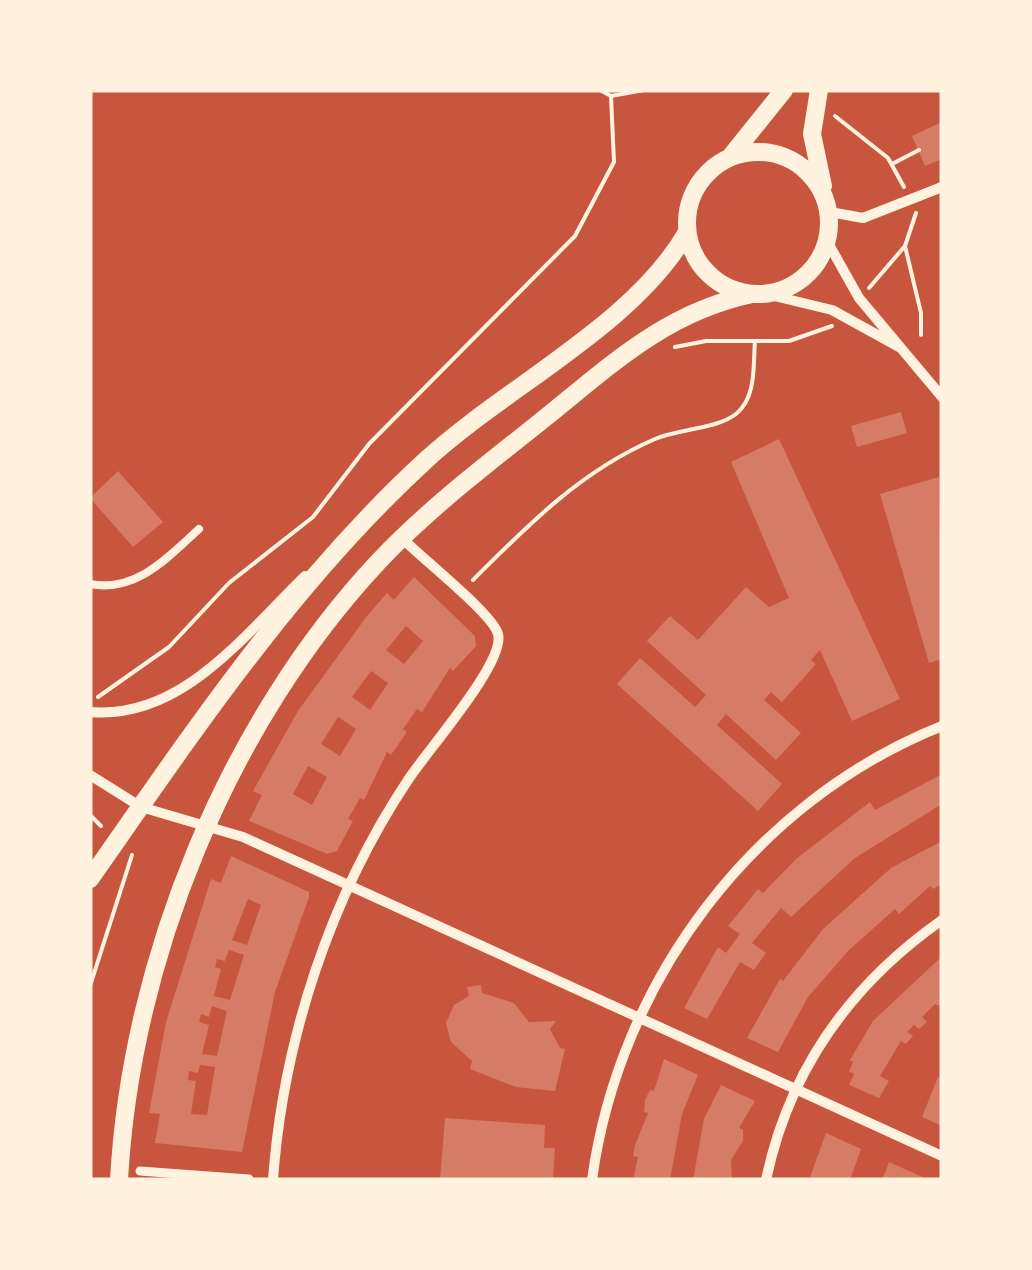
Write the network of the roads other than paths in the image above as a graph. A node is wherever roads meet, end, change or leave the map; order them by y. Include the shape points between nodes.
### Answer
1 (784, 90) edge
2 (819, 90) edge
3 (730, 158) junction
4 (942, 187) edge
5 (829, 207) junction
6 (687, 232) junction
7 (828, 240) junction
8 (759, 294) junction
9 (901, 348) junction
10 (942, 397) edge
11 (199, 529) dead end
12 (346, 538) junction
13 (402, 538) junction
14 (90, 584) edge
15 (90, 712) edge
16 (942, 726) edge
17 (90, 775) edge
18 (141, 806) junction
19 (210, 826) junction
20 (90, 879) edge
21 (349, 886) junction
22 (942, 920) edge
23 (638, 1018) junction
24 (794, 1089) junction
25 (942, 1156) edge
26 (140, 1171) dead end
27 (249, 1179) edge
28 (119, 1180) edge
29 (273, 1180) edge
30 (592, 1180) edge
31 (766, 1180) edge

1 - 3 street
2 - 5 street via 812,134
3 - 5 street via 751,151 787,158 804,169
3 - 6 street via 698,184
4 - 5 street via 873,216 855,218
5 - 7 street
6 - 8 street via 695,256 716,282 733,292
6 - 12 street via 669,264 635,296 429,457
7 - 8 street via 802,280
7 - 9 street via 859,298
8 - 9 street via 832,310
8 - 13 street via 693,310 654,332
9 - 10 street
11 - 14 lane via 142,576
12 - 15 street via 171,698 136,710
12 - 18 street
13 - 19 street via 313,642 246,748
13 - 21 street via 487,616 499,645 490,668 405,784
16 - 23 street via 830,788 751,854 690,928
17 - 18 street
18 - 19 street
18 - 20 street
19 - 21 street
19 - 28 street via 153,983
21 - 23 street
21 - 29 street via 301,1021
22 - 24 street via 847,1004
23 - 24 street
23 - 30 street via 605,1113
24 - 25 street
24 - 31 street
26 - 27 street

